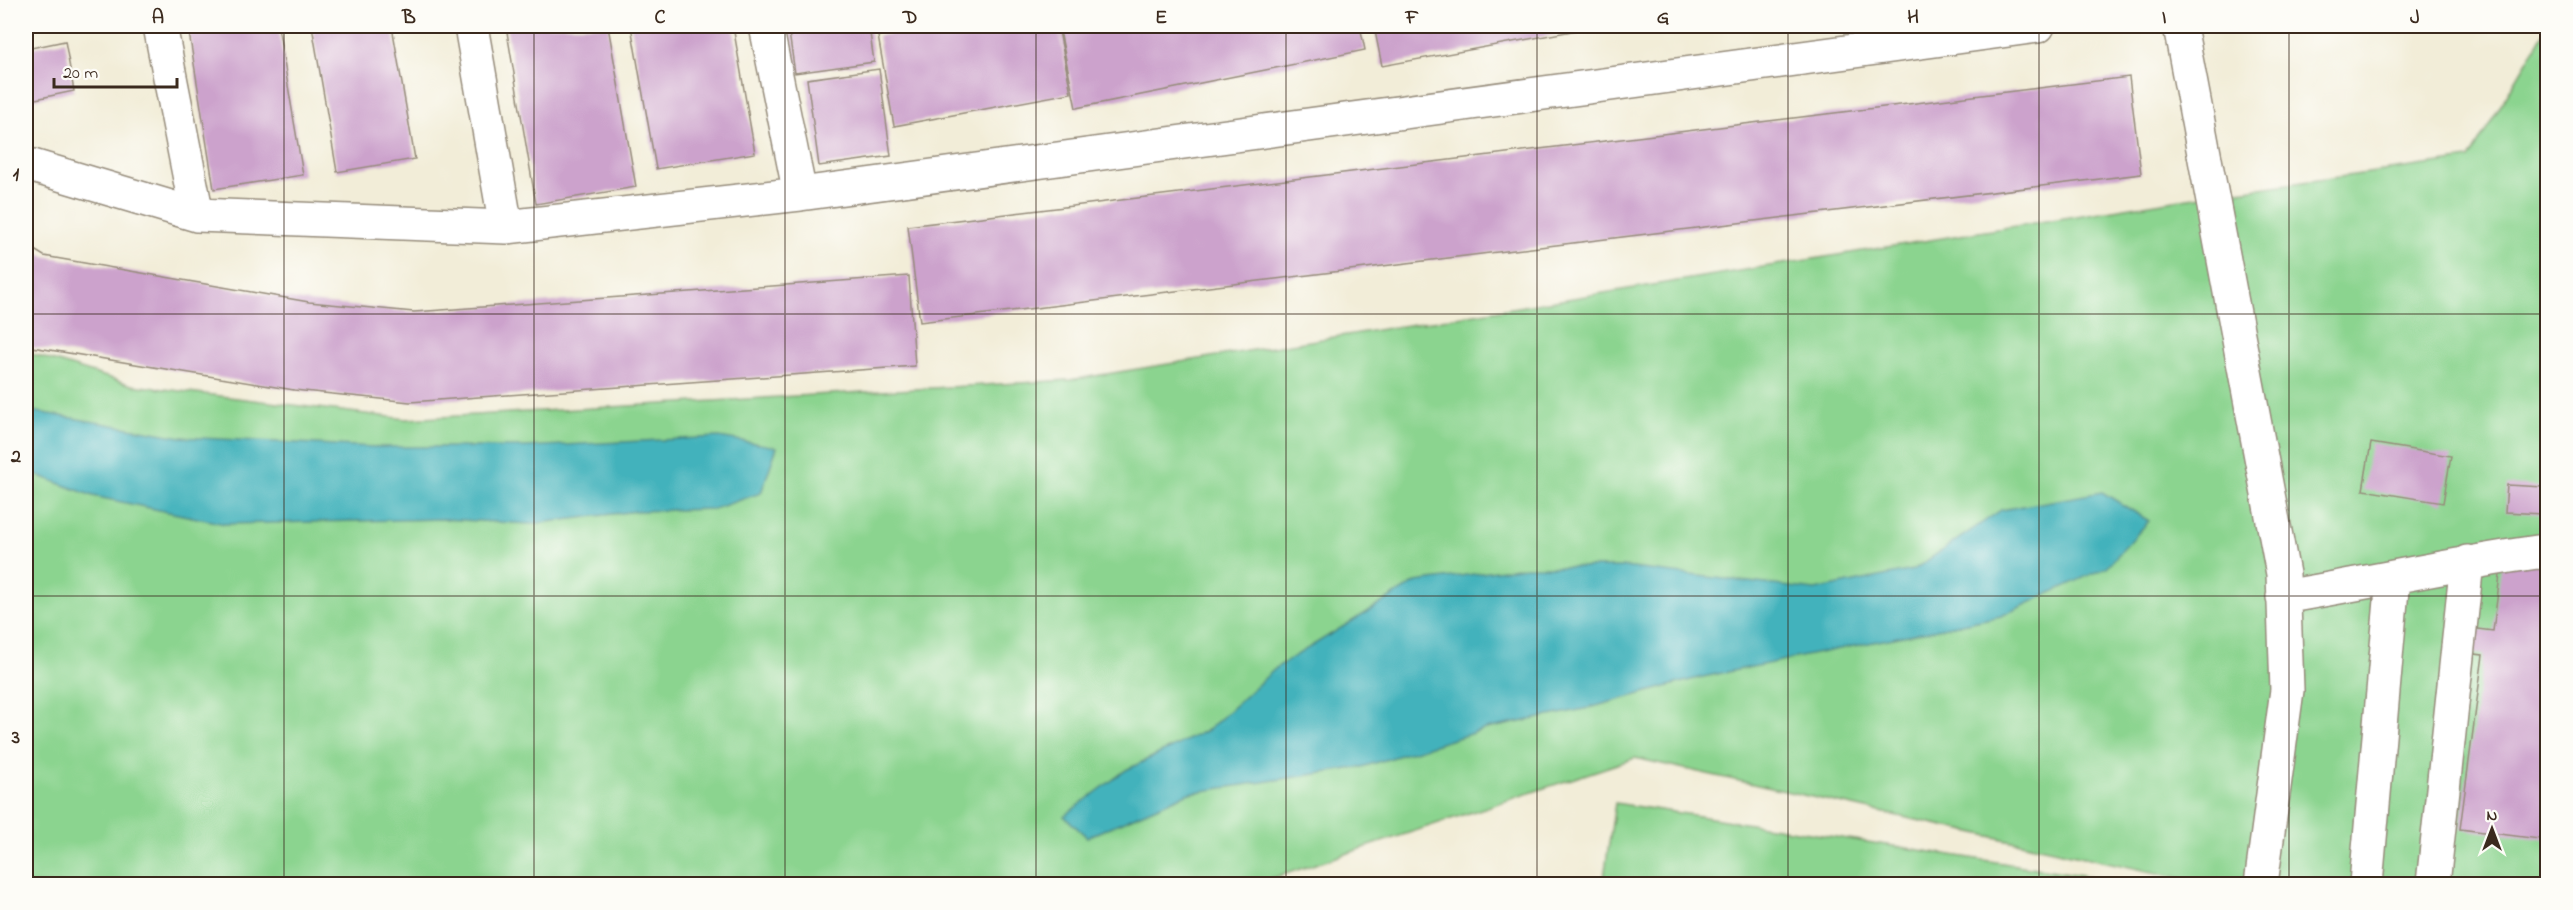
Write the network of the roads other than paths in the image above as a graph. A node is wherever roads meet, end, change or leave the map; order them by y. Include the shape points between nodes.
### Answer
1 (160, 26) edge
2 (471, 26) edge
3 (766, 26) edge
4 (2038, 26) edge
5 (2180, 26) edge
6 (26, 164) edge
7 (800, 194) junction
8 (197, 215) junction
9 (506, 227) junction
10 (2547, 553) edge
11 (2467, 562) junction
12 (2393, 578) junction
13 (2283, 597) junction
14 (2261, 885) edge
15 (2366, 885) edge
16 (2433, 885) edge

1 - 8 street
2 - 9 street
3 - 7 street
4 - 7 street
5 - 13 street via 2283,574
6 - 8 street
7 - 9 street
8 - 9 street
10 - 11 street
11 - 12 street
11 - 16 street
12 - 13 street
12 - 15 street
13 - 14 street via 2287,690

